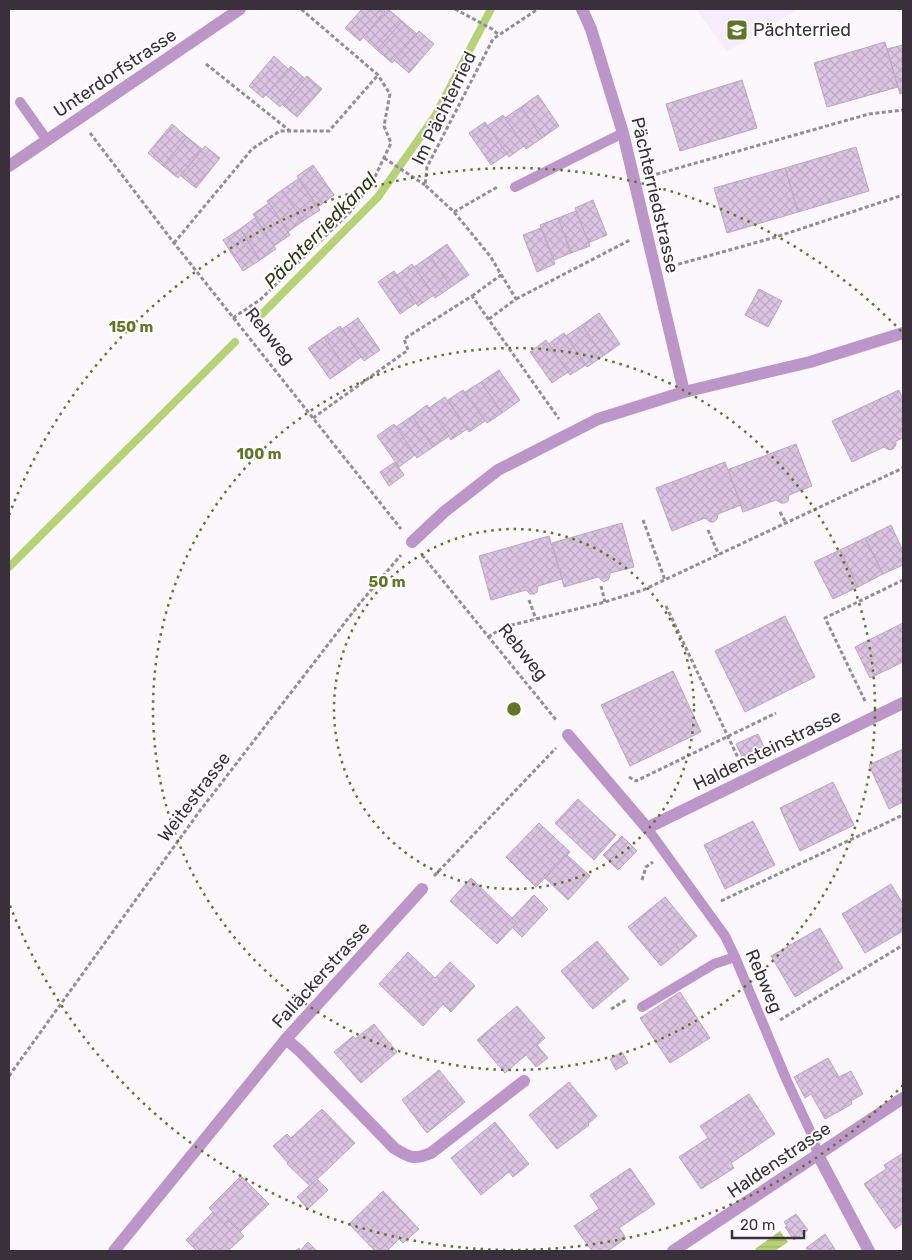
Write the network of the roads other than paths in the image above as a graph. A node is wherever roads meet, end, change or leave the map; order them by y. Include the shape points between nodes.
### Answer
1 (240, 9) edge
2 (582, 9) edge
3 (20, 102) dead end
4 (623, 133) junction
5 (47, 140) junction
6 (9, 166) edge
7 (515, 187) dead end
8 (903, 333) edge
9 (684, 392) junction
10 (412, 542) road end
11 (903, 702) edge
12 (568, 735) road end
13 (647, 828) junction
14 (422, 889) road end
15 (735, 957) junction
16 (642, 1007) dead end
17 (286, 1039) junction
18 (524, 1081) dead end
19 (903, 1098) edge
20 (818, 1155) junction
21 (114, 1251) edge
22 (673, 1251) edge
23 (869, 1251) edge

1 - 5 street, Unterdorfstrasse
2 - 4 street, Pächterriedstrasse
3 - 5 lane
4 - 7 lane
4 - 9 street, Pächterriedstrasse
5 - 6 street, Unterdorfstrasse
8 - 9 street via 810,362
9 - 10 street via 598,419 498,470
11 - 13 street, Haldensteinstrasse
12 - 13 street, Rebweg
13 - 15 lane, Rebweg via 725,936
14 - 17 street, Falläckerstrasse
15 - 16 lane via 714,964
15 - 20 lane, Rebweg via 812,1134
17 - 18 street via 394,1148 406,1156 418,1158 431,1153
17 - 21 street, Falläckerstrasse
19 - 20 street, Haldenstrasse
20 - 22 street, Haldenstrasse
20 - 23 street, Rebweg

